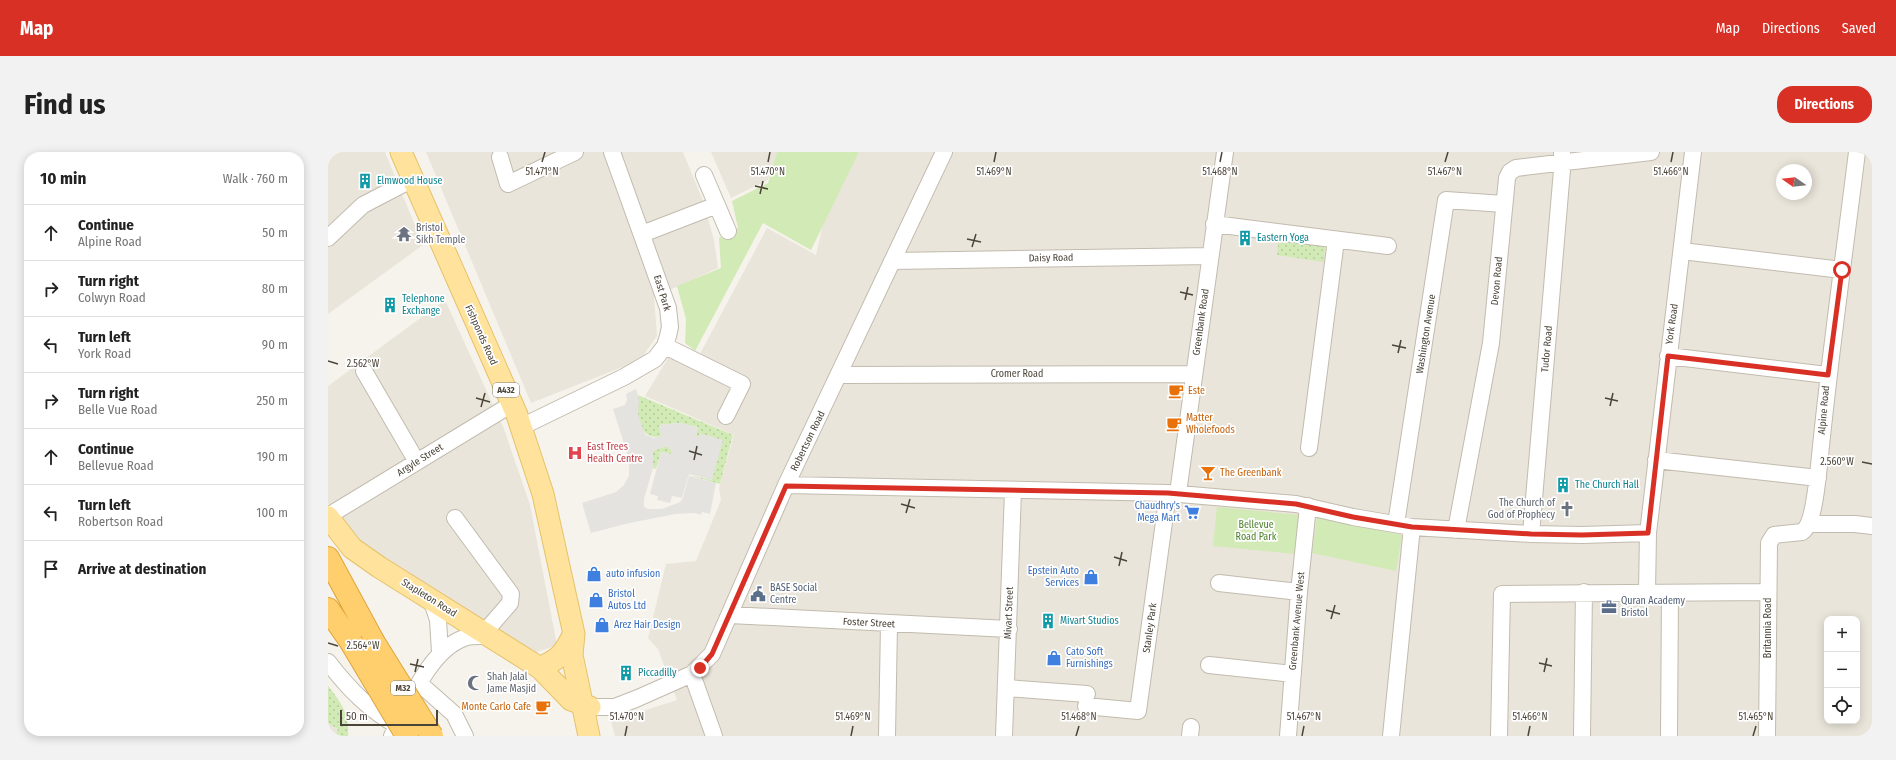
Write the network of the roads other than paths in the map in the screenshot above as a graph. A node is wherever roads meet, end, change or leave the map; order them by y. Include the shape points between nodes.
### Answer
1 (401, 152) edge
2 (576, 152) edge
3 (612, 152) edge
4 (946, 152) edge
5 (1225, 152) edge
6 (1651, 152) edge
7 (1693, 152) edge
8 (1857, 152) edge
9 (1562, 157) edge
10 (500, 158) dead end
11 (704, 175) dead end
12 (413, 179) junction
13 (1504, 204) junction
14 (717, 205) junction
15 (1214, 224) junction
16 (728, 232) dead end
17 (642, 234) junction
18 (328, 238) edge
19 (1336, 240) junction
20 (1388, 246) dead end
21 (1682, 251) junction
22 (1210, 256) junction
23 (892, 261) junction
24 (1842, 270) junction
25 (665, 346) junction
26 (1668, 356) junction
27 (364, 371) dead end
28 (1194, 374) junction
29 (840, 375) junction
30 (1828, 375) junction
31 (512, 404) junction
32 (726, 416) dead end
33 (520, 427) junction
34 (1309, 448) dead end
35 (1656, 460) junction
36 (417, 462) junction
37 (1818, 478) junction
38 (786, 486) junction
39 (1013, 491) junction
40 (1173, 493) junction
41 (1308, 506) junction
42 (328, 517) edge
43 (455, 518) dead end
44 (1809, 524) junction
45 (1404, 526) junction
46 (1872, 526) edge
47 (1456, 530) junction
48 (1648, 533) junction
49 (1531, 534) junction
50 (328, 558) edge
51 (328, 575) edge
52 (1219, 583) dead end
53 (1299, 592) junction
54 (1584, 592) junction
55 (1647, 592) junction
56 (1768, 592) junction
57 (1670, 593) junction
58 (431, 599) junction
59 (328, 609) edge
60 (730, 615) junction
61 (328, 617) edge
62 (890, 624) junction
63 (1009, 629) junction
64 (489, 636) junction
65 (574, 637) junction
66 (374, 641) junction
67 (351, 642) junction
68 (440, 652) junction
69 (328, 662) edge
70 (1209, 665) dead end
71 (540, 668) junction
72 (692, 674) junction
73 (1293, 674) junction
74 (420, 684) junction
75 (1007, 688) junction
76 (588, 701) junction
77 (399, 733) edge
78 (432, 736) edge
79 (465, 736) edge
80 (589, 736) edge
81 (600, 736) edge
82 (714, 736) edge
83 (887, 736) edge
84 (1004, 736) edge
85 (1288, 736) edge
86 (1391, 736) edge
87 (1498, 736) edge
88 (1582, 736) edge
89 (1669, 736) edge
90 (1767, 736) edge

1 - 12 main road, Fishponds Road / A432
2 - 10 street via 508,184
3 - 17 street, East Park
4 - 23 street, Robertson Road
5 - 15 street, Greenbank Road
6 - 9 street, Devon Road
7 - 21 street, York Road
8 - 24 street, Alpine Road
9 - 13 street, Devon Road via 1513,170 1507,178
9 - 49 street, Tudor Road
11 - 14 street
12 - 18 street via 363,205
12 - 31 main road, Fishponds Road / A432
13 - 45 street, Washington Avenue via 1446,200
13 - 47 street, Devon Road via 1491,342
14 - 16 street
14 - 17 street
15 - 19 street
15 - 22 street, Greenbank Road
17 - 25 street, East Park via 668,308 670,327
19 - 20 street
19 - 34 street
21 - 24 street
21 - 26 street, York Road
22 - 23 street, Daisy Road
22 - 28 street, Greenbank Road
23 - 29 street, Robertson Road
24 - 30 street, Alpine Road
25 - 32 street via 742,384
25 - 33 street, East Park via 655,359 636,370
26 - 30 street
26 - 35 street, York Road
27 - 36 street
28 - 29 street, Cromer Road
28 - 40 street, Greenbank Road
29 - 38 street, Robertson Road
30 - 37 street, Alpine Road
31 - 33 main road, Fishponds Road / A432
31 - 36 street, Argyle Street
33 - 65 main road, Fishponds Road / A432 via 543,494
35 - 37 street
35 - 48 street, York Road
36 - 42 street, Argyle Street
37 - 44 street, Alpine Road
38 - 39 street
38 - 60 street, Robertson Road
39 - 40 street
39 - 63 street, Mivart Street
40 - 41 street
40 - 75 street, Stanley Park via 1138,711
41 - 45 street
41 - 53 street, Greenbank Avenue West
42 - 58 main road, Stapleton Road via 352,548 379,568
43 - 64 street via 511,594 510,603
44 - 46 street
44 - 56 street, Britannia Road via 1802,532 1778,534 1770,538
45 - 47 street
45 - 86 street
47 - 49 street
48 - 49 street
48 - 55 street, York Road
50 - 66 highway, M32
51 - 66 highway, M32
52 - 53 street
53 - 73 street, Greenbank Avenue West
54 - 55 street
54 - 87 street via 1502,594
54 - 88 street
55 - 57 street
56 - 57 street
56 - 90 street, Britannia Road
57 - 89 street
58 - 64 main road, Stapleton Road
58 - 68 street via 438,620
59 - 67 highway, M32
60 - 62 street, Foster Street
60 - 72 street, Robertson Road via 712,654
61 - 67 highway, M32
62 - 63 street, Foster Street
62 - 83 street
63 - 75 street, Mivart Street
64 - 68 street via 464,637
64 - 71 main road, Stapleton Road
65 - 71 main road via 556,661
65 - 76 main road, Fishponds Road / A432 via 581,654
66 - 78 highway, M32, bridge
67 - 77 highway, M32, bridge
68 - 74 street
69 - 77 street via 362,702
70 - 73 street
71 - 76 main road, Stapleton Road via 567,697
72 - 76 street, Robertson Road via 615,707
72 - 82 street
73 - 85 street, Greenbank Avenue West
74 - 77 street
74 - 79 street via 454,714
75 - 84 street, Mivart Street
76 - 80 main road, A432
76 - 81 main road, A432

